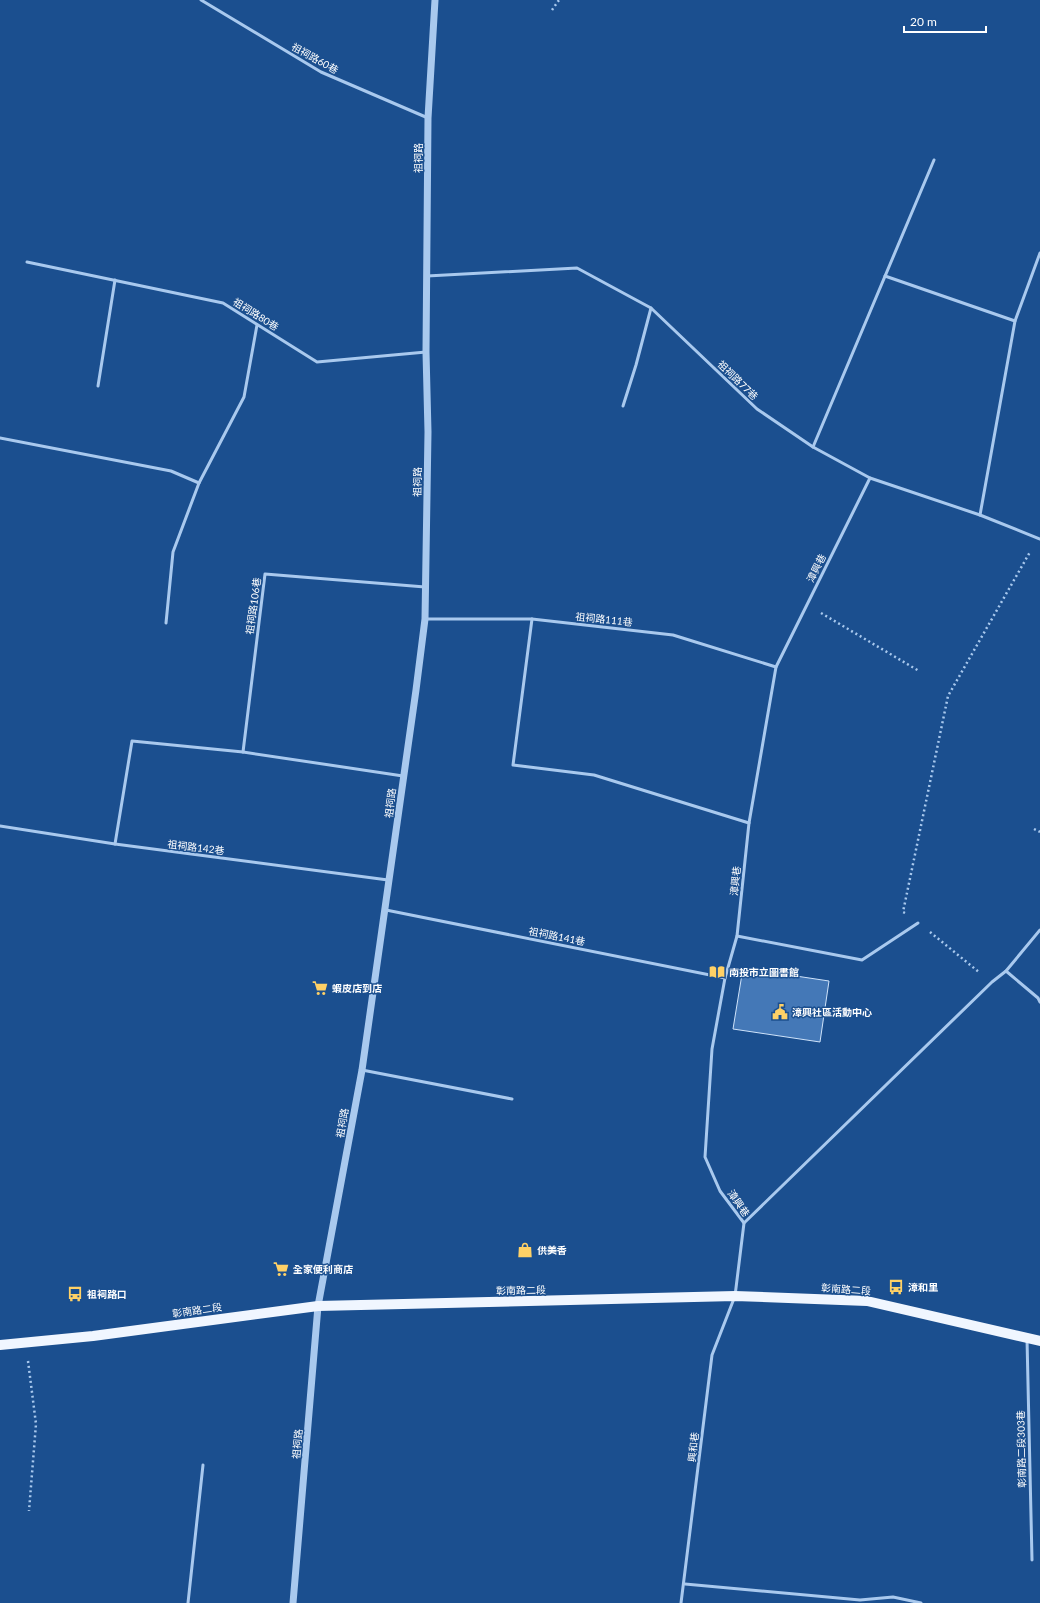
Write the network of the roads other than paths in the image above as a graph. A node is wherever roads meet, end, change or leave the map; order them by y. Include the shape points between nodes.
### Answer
1 (201, 0) edge
2 (435, 0) edge
3 (428, 118) junction
4 (934, 160) dead end
5 (1040, 253) edge
6 (27, 262) dead end
7 (427, 276) junction
8 (885, 276) junction
9 (115, 280) junction
10 (650, 308) junction
11 (1015, 321) junction
12 (257, 324) junction
13 (426, 352) junction
14 (98, 386) dead end
15 (622, 406) dead end
16 (0, 438) edge
17 (813, 447) junction
18 (870, 478) junction
19 (199, 483) junction
20 (980, 515) junction
21 (1040, 534) edge
22 (1039, 538) edge
23 (425, 588) junction
24 (425, 619) junction
25 (532, 620) junction
26 (166, 623) dead end
27 (776, 667) junction
28 (243, 752) junction
29 (403, 776) junction
30 (749, 823) junction
31 (0, 826) edge
32 (116, 844) junction
33 (390, 880) junction
34 (385, 910) junction
35 (918, 923) road end
36 (1040, 930) edge
37 (737, 936) junction
38 (1006, 971) junction
39 (725, 978) junction
40 (1040, 1002) edge
41 (362, 1070) junction
42 (512, 1099) dead end
43 (744, 1223) junction
44 (735, 1296) junction
45 (318, 1306) junction
46 (1027, 1338) junction
47 (1040, 1341) edge
48 (0, 1345) edge
49 (203, 1465) dead end
50 (1032, 1560) dead end
51 (684, 1584) junction
52 (188, 1603) edge
53 (293, 1603) edge
54 (682, 1603) edge
55 (921, 1603) edge

1 - 3 lane, 祖祠路60巷 via 321,72
2 - 3 street, 祖祠路
3 - 7 street, 祖祠路
4 - 8 lane
5 - 11 lane
6 - 9 lane, 祖祠路80巷
7 - 10 lane, 祖祠路77巷 via 577,268
7 - 13 street, 祖祠路
8 - 11 lane
8 - 17 lane
9 - 12 lane, 祖祠路80巷 via 223,303
9 - 14 lane
10 - 15 lane via 636,365
10 - 17 lane, 祖祠路77巷 via 757,409
11 - 20 lane
12 - 13 lane, 祖祠路80巷 via 317,362
12 - 19 lane via 244,397
13 - 23 street, 祖祠路 via 428,432
16 - 19 lane via 171,471
17 - 18 lane, 祖祠路77巷
18 - 20 lane, 祖祠路77巷
18 - 27 lane, 漳興巷
19 - 26 lane via 173,552
20 - 22 lane, 祖祠路77巷
21 - 22 lane
23 - 24 street, 祖祠路
23 - 28 lane, 祖祠路106巷 via 265,574
24 - 25 lane, 祖祠路111巷
24 - 29 street, 祖祠路
25 - 27 lane, 祖祠路111巷 via 672,635
25 - 30 lane via 513,765 594,775
27 - 30 lane, 漳興巷
28 - 29 lane
28 - 32 lane via 132,741
29 - 33 street, 祖祠路
30 - 37 lane, 漳興巷
31 - 32 lane, 祖祠路142巷
32 - 33 lane, 祖祠路142巷
33 - 34 street, 祖祠路
34 - 39 lane, 祖祠路141巷
34 - 41 street, 祖祠路
35 - 37 lane via 862,960
36 - 38 lane
37 - 39 lane, 漳興巷
38 - 40 lane
38 - 43 lane
39 - 43 lane, 漳興巷 via 712,1049 705,1157 720,1191
41 - 42 lane
41 - 45 street, 祖祠路
43 - 44 lane, 漳興巷
44 - 45 main road, 彰南路二段
44 - 46 main road, 彰南路二段 via 867,1301
44 - 51 lane, 興和巷 via 712,1355
45 - 48 main road, 彰南路二段 via 93,1336
45 - 53 street, 祖祠路
46 - 47 main road, 彰南路二段
46 - 50 lane, 彰南路二段303巷
49 - 52 lane
51 - 54 lane, 興和巷
51 - 55 lane via 860,1600 893,1597

